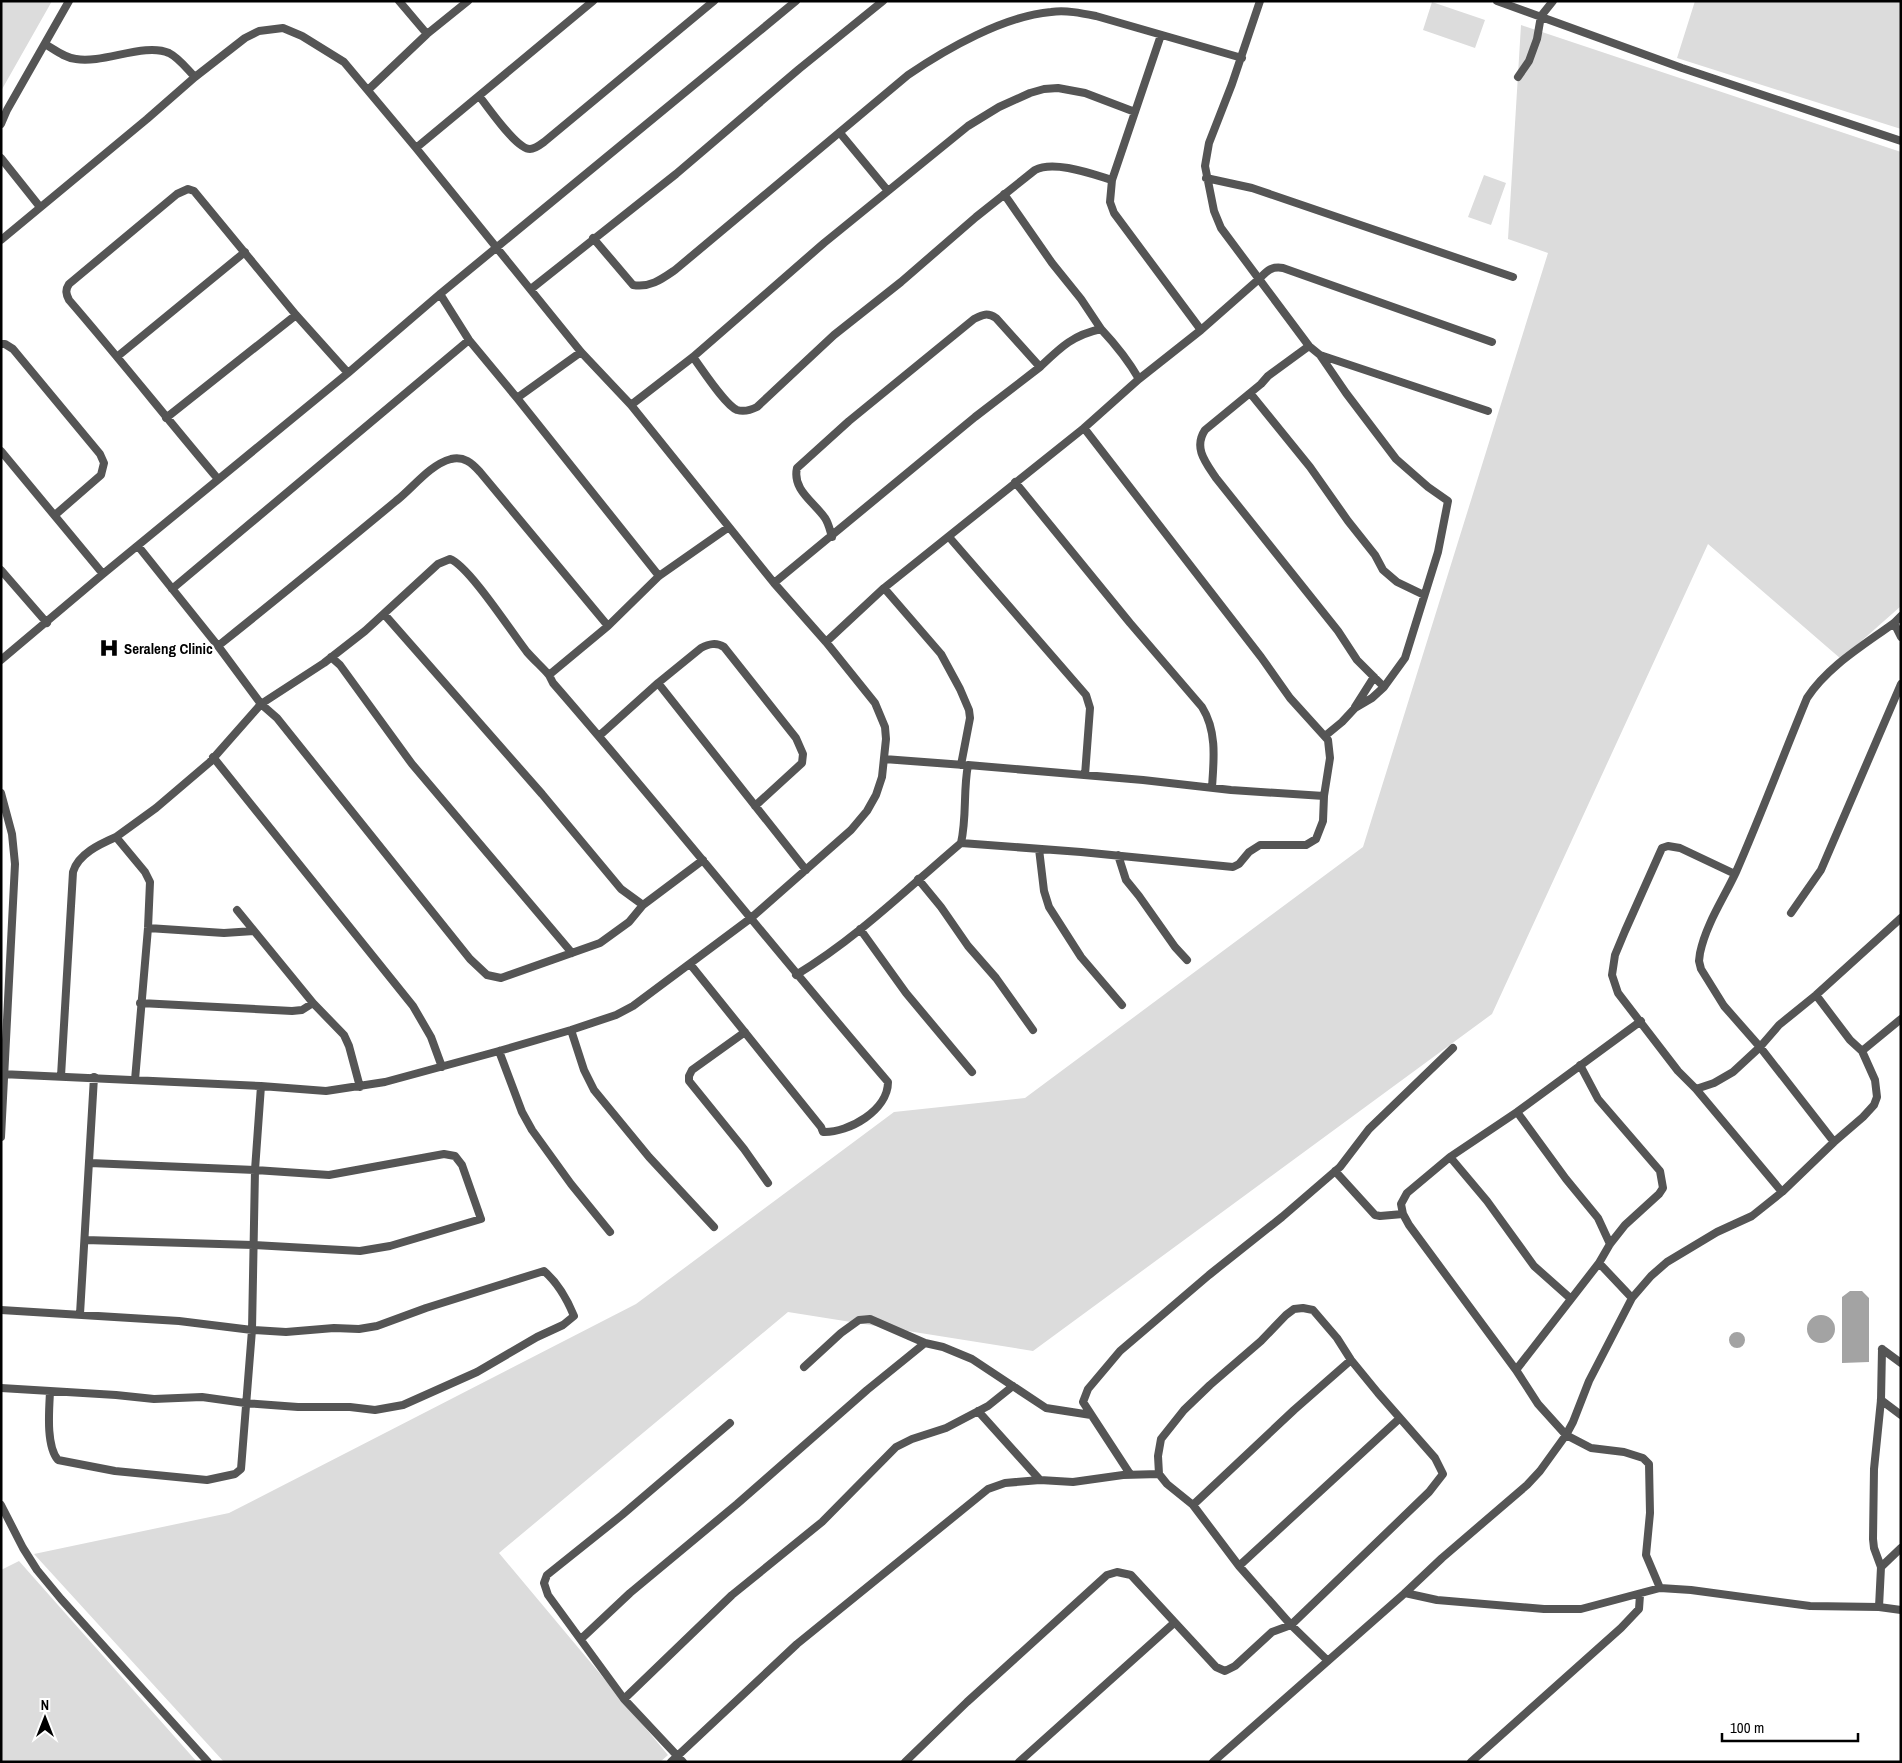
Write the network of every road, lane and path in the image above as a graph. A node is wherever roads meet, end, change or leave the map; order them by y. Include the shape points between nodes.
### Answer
1 (69, 1) edge
2 (399, 1) edge
3 (468, 1) edge
4 (593, 1) edge
5 (714, 1) edge
6 (796, 1) edge
7 (882, 1) edge
8 (1260, 1) edge
9 (1497, 1) edge
10 (1553, 1) edge
11 (1541, 16) junction
12 (427, 34) junction
13 (1161, 35) junction
14 (45, 44) junction
15 (1242, 58) junction
16 (195, 77) junction
17 (1518, 77) dead end
18 (368, 90) junction
19 (479, 96) junction
20 (1135, 112) junction
21 (1, 124) edge
22 (840, 133) junction
23 (1901, 141) edge
24 (416, 148) junction
25 (1, 158) edge
26 (1206, 178) junction
27 (1112, 180) junction
28 (888, 192) junction
29 (1004, 194) junction
30 (40, 207) junction
31 (593, 238) junction
32 (1, 240) edge
33 (497, 249) junction
34 (245, 252) junction
35 (1513, 277) dead end
36 (1259, 279) junction
37 (531, 289) junction
38 (440, 294) junction
39 (296, 315) junction
40 (1101, 329) junction
41 (1201, 330) junction
42 (469, 340) junction
43 (1492, 342) dead end
44 (1, 344) edge
45 (1309, 346) junction
46 (581, 352) junction
47 (1320, 355) junction
48 (118, 356) junction
49 (693, 357) junction
50 (1040, 367) junction
51 (348, 373) junction
52 (1139, 379) junction
53 (1250, 393) junction
54 (517, 398) junction
55 (631, 405) junction
56 (1488, 411) dead end
57 (166, 418) junction
58 (1084, 428) junction
59 (1, 451) edge
60 (218, 479) junction
61 (1015, 482) junction
62 (55, 515) junction
63 (729, 527) junction
64 (832, 537) junction
65 (949, 537) junction
66 (138, 546) junction
67 (1, 570) edge
68 (103, 574) junction
69 (659, 576) junction
70 (774, 584) junction
71 (884, 588) junction
72 (172, 589) junction
73 (1424, 595) junction
74 (384, 614) junction
75 (1901, 616) edge
76 (48, 623) junction
77 (1894, 623) junction
78 (608, 626) junction
79 (1901, 636) edge
80 (826, 642) junction
81 (218, 646) junction
82 (331, 657) junction
83 (1, 660) edge
84 (549, 675) junction
85 (1374, 676) junction
86 (658, 683) junction
87 (1901, 684) edge
88 (1384, 686) junction
89 (260, 704) junction
90 (1355, 708) junction
91 (599, 736) junction
92 (1325, 736) junction
93 (213, 757) junction
94 (884, 759) junction
95 (964, 765) junction
96 (1085, 775) junction
97 (1212, 787) junction
98 (1, 793) edge
99 (1324, 796) junction
100 (755, 806) junction
101 (116, 837) junction
102 (961, 843) junction
103 (1039, 849) junction
104 (1118, 855) junction
105 (703, 860) junction
106 (806, 870) junction
107 (1735, 874) junction
108 (918, 879) junction
109 (642, 905) junction
110 (237, 910) dead end
111 (1791, 913) dead end
112 (751, 918) junction
113 (1901, 918) edge
114 (148, 928) junction
115 (860, 929) junction
116 (254, 931) junction
117 (572, 953) junction
118 (1187, 960) dead end
119 (690, 964) junction
120 (796, 975) junction
121 (1816, 996) junction
122 (140, 1002) junction
123 (313, 1003) junction
124 (1122, 1005) dead end
125 (1901, 1019) edge
126 (1641, 1022) junction
127 (570, 1030) junction
128 (1033, 1030) dead end
129 (745, 1032) junction
130 (1760, 1047) junction
131 (1453, 1048) dead end
132 (499, 1051) junction
133 (1862, 1051) junction
134 (1580, 1065) junction
135 (442, 1066) junction
136 (972, 1072) dead end
137 (3, 1074) edge
138 (61, 1076) junction
139 (94, 1078) junction
140 (135, 1080) junction
141 (261, 1086) junction
142 (360, 1087) junction
143 (1696, 1089) junction
144 (1517, 1112) junction
145 (1, 1137) edge
146 (1834, 1142) junction
147 (1450, 1157) junction
148 (90, 1163) junction
149 (255, 1170) junction
150 (1335, 1171) junction
151 (768, 1183) dead end
152 (1782, 1192) junction
153 (1403, 1214) junction
154 (714, 1227) dead end
155 (610, 1232) dead end
156 (86, 1240) junction
157 (1610, 1244) junction
158 (253, 1245) junction
159 (1599, 1263) junction
160 (1570, 1298) junction
161 (1632, 1298) junction
162 (1, 1310) edge
163 (80, 1314) junction
164 (252, 1330) junction
165 (925, 1343) junction
166 (1351, 1360) junction
167 (1901, 1363) edge
168 (804, 1367) dead end
169 (1516, 1370) junction
170 (1012, 1386) junction
171 (1, 1388) edge
172 (50, 1392) junction
173 (1881, 1400) junction
174 (245, 1403) junction
175 (978, 1411) junction
176 (1091, 1414) junction
177 (1901, 1415) edge
178 (1400, 1418) junction
179 (730, 1422) dead end
180 (1566, 1435) junction
181 (1130, 1474) junction
182 (1159, 1474) junction
183 (1040, 1480) junction
184 (1, 1505) edge
185 (1193, 1505) junction
186 (1901, 1548) edge
187 (1239, 1566) junction
188 (1881, 1567) junction
189 (1660, 1588) junction
190 (1405, 1593) junction
191 (1640, 1595) junction
192 (1879, 1607) junction
193 (1901, 1610) edge
194 (1174, 1623) junction
195 (1291, 1625) junction
196 (580, 1639) junction
197 (1328, 1661) junction
198 (624, 1699) junction
199 (680, 1759) edge
200 (208, 1762) edge
201 (670, 1762) edge
202 (905, 1762) edge
203 (1019, 1762) edge
204 (1213, 1762) edge
205 (1471, 1762) edge

1 - 14 street
2 - 12 street
3 - 12 street
4 - 19 street
5 - 19 street via 534,148 517,144
6 - 33 street
7 - 31 street via 676,174
8 - 15 street
9 - 11 street
10 - 11 street
11 - 17 street via 1529,61
11 - 23 street via 1673,65
12 - 18 street
13 - 15 street
13 - 20 street
13 - 22 street via 1075,12 1051,11 1025,16 940,53 908,75
14 - 16 street via 77,60 143,51 168,52
14 - 21 street
15 - 26 street via 1209,143
16 - 18 street via 252,34 283,28 344,62
16 - 30 street
18 - 24 street
19 - 24 street
20 - 27 street
20 - 28 street via 1085,93 1058,88 1030,93 968,126
22 - 28 street
22 - 31 street via 656,283 633,285
24 - 33 street
25 - 30 street
26 - 35 street via 1252,188
26 - 36 street via 1221,228
27 - 29 street via 1073,170 1040,167
27 - 41 street via 1110,202 1114,213
28 - 49 street
29 - 40 street
29 - 49 street via 834,335 757,407 737,410
30 - 32 street
31 - 37 street
33 - 37 street
33 - 38 street
34 - 39 street
34 - 48 street
34 - 48 street via 194,191 188,189 177,194 66,289 69,300
36 - 41 street
36 - 43 street via 1268,270 1283,268
36 - 45 street
37 - 46 street
38 - 42 street
38 - 51 street
39 - 51 street
39 - 57 street
40 - 50 street via 1070,340
40 - 52 street via 1115,343
41 - 52 street
42 - 54 street
42 - 72 street
44 - 62 street via 13,349 104,463 101,475
45 - 47 street
45 - 53 street
46 - 54 street
46 - 55 street
47 - 56 street
47 - 73 street via 1396,458 1448,501 1438,552
48 - 57 street
49 - 55 street
50 - 64 street
50 - 64 street via 996,318 984,314 886,390 797,468 800,489 826,519
51 - 60 street
52 - 58 street
53 - 73 street via 1310,467 1383,570 1397,582
53 - 85 street via 1205,430 1200,437 1201,453 1216,478 1338,631 1357,660
54 - 69 street
55 - 63 street
57 - 60 street
58 - 61 street
58 - 92 street via 1290,698
59 - 62 street
60 - 66 street
61 - 65 street
61 - 97 street via 1202,707 1212,728
62 - 68 street
63 - 69 street
63 - 70 street
64 - 70 street
65 - 71 street
65 - 96 street via 1086,695 1090,708
66 - 68 street
66 - 72 street
67 - 76 street
68 - 76 street
69 - 78 street
70 - 80 street
71 - 80 street
71 - 95 street via 941,654 970,710
72 - 81 street
73 - 88 street via 1405,658
74 - 82 street
74 - 84 street via 438,564 450,559 456,561
74 - 109 street via 621,889
75 - 77 street
76 - 83 street
77 - 79 street
77 - 107 street via 1839,664 1807,698
78 - 81 street via 480,472 458,458 431,470
78 - 84 street
80 - 94 street via 875,703 885,727
81 - 89 street
82 - 89 street
82 - 117 street via 412,764
84 - 91 street
85 - 88 street
85 - 90 street
86 - 91 street
86 - 100 street
86 - 100 street via 708,644 724,647 753,681 796,738 803,754 802,763
87 - 111 street via 1821,870
88 - 90 street
89 - 93 street
89 - 117 street via 277,718 470,959 487,975 501,978
90 - 92 street
91 - 105 street
92 - 99 street via 1330,758
93 - 101 street via 156,808
93 - 135 street via 413,1006 431,1037
94 - 95 street
94 - 106 street via 882,777 867,811 851,830
95 - 96 street
95 - 102 street via 965,824
96 - 97 street
97 - 99 street
98 - 137 street via 12,834 15,864
99 - 104 street via 1324,822 1316,840 1306,845 1260,845 1236,866
100 - 106 street
101 - 114 street via 150,882
101 - 138 street via 78,859 73,872
102 - 103 street
102 - 108 street
103 - 104 street
103 - 124 street via 1049,907 1081,957
104 - 118 street via 1126,880
105 - 109 street
105 - 112 street
106 - 112 street
107 - 126 street via 1680,848 1668,846 1661,850 1612,966 1618,993
107 - 130 street via 1702,947 1701,969 1724,1006
108 - 115 street
108 - 128 street
109 - 117 street via 629,922 600,943
110 - 116 street
112 - 119 street
112 - 120 street
113 - 121 street
114 - 116 street via 224,933
114 - 122 street
115 - 120 street
115 - 136 street via 906,993
116 - 123 street
119 - 127 street via 616,1015
119 - 129 street
120 - 129 street via 888,1082 884,1100 874,1112 844,1128 824,1132
121 - 130 street via 1779,1025
121 - 133 street
122 - 123 street via 292,1011 302,1010
122 - 140 street
123 - 142 street via 344,1035
125 - 133 street
126 - 134 street
126 - 143 street
127 - 132 street
127 - 154 street via 594,1090 649,1157
129 - 151 street via 692,1070 689,1081
130 - 143 street via 1733,1072 1714,1084
130 - 146 street
131 - 150 street via 1369,1129
132 - 135 street
132 - 155 street via 532,1130
133 - 146 street via 1875,1080 1877,1097 1863,1117
134 - 144 street
134 - 157 street via 1598,1099 1660,1171 1663,1188
135 - 142 street
137 - 138 street
137 - 145 street
138 - 139 street
139 - 140 street
139 - 148 street
140 - 141 street
141 - 142 street via 326,1091
141 - 149 street
143 - 152 street
144 - 147 street
144 - 157 street via 1598,1218
146 - 152 street
147 - 153 street via 1403,1197
147 - 160 street via 1534,1266
148 - 149 street
148 - 156 street
149 - 158 street
149 - 158 street via 329,1175 444,1154 455,1156 462,1165 481,1219 390,1246 360,1250
150 - 153 street via 1375,1215
150 - 176 street via 1120,1351 1088,1389 1083,1402
152 - 161 street via 1752,1216 1717,1232 1667,1262
153 - 169 street
156 - 158 street
156 - 163 street
157 - 159 street
158 - 164 street
159 - 160 street
159 - 161 street
160 - 169 street
161 - 180 street via 1589,1381
162 - 163 street
163 - 164 street
164 - 174 street
164 - 174 street via 286,1332 377,1326 544,1271 567,1299 574,1316 477,1372 403,1405 375,1410
165 - 168 street via 870,1319 859,1320 841,1332
165 - 170 street via 972,1359
165 - 196 street
166 - 178 street
166 - 182 street via 1338,1338 1313,1310 1294,1309 1184,1410 1161,1440
166 - 185 street
167 - 173 street via 1882,1348
169 - 180 street via 1538,1404
170 - 175 street
170 - 176 street via 1046,1408
171 - 172 street
172 - 174 street via 154,1399 202,1397
172 - 174 street via 48,1424 58,1460 115,1471 207,1480 235,1474 241,1469
173 - 177 street
173 - 188 street via 1874,1468 1873,1539
175 - 183 street
175 - 198 street via 946,1428 896,1447 822,1522 732,1595
176 - 181 street
178 - 187 street
178 - 195 street via 1435,1458 1443,1474 1429,1492
179 - 196 street via 547,1575 544,1583 548,1595
180 - 189 street via 1591,1448 1624,1452 1643,1458 1649,1464 1650,1513 1646,1555
180 - 190 street via 1527,1485
181 - 182 street
181 - 183 street via 1073,1482
182 - 185 street
183 - 199 street via 1005,1483 988,1489 797,1644
184 - 200 street via 37,1570
185 - 187 street
186 - 188 street
187 - 195 street
188 - 192 street
189 - 191 street
189 - 192 street via 1810,1606
190 - 191 street via 1437,1600 1544,1609 1581,1609
190 - 197 street
191 - 205 street via 1639,1609 1621,1628
192 - 193 street
194 - 195 street via 1216,1667 1225,1671 1235,1666 1272,1632
194 - 202 street via 1131,1575 1117,1572 1107,1575
194 - 203 street
195 - 197 street
196 - 198 street
197 - 204 street
198 - 199 street
199 - 201 street

